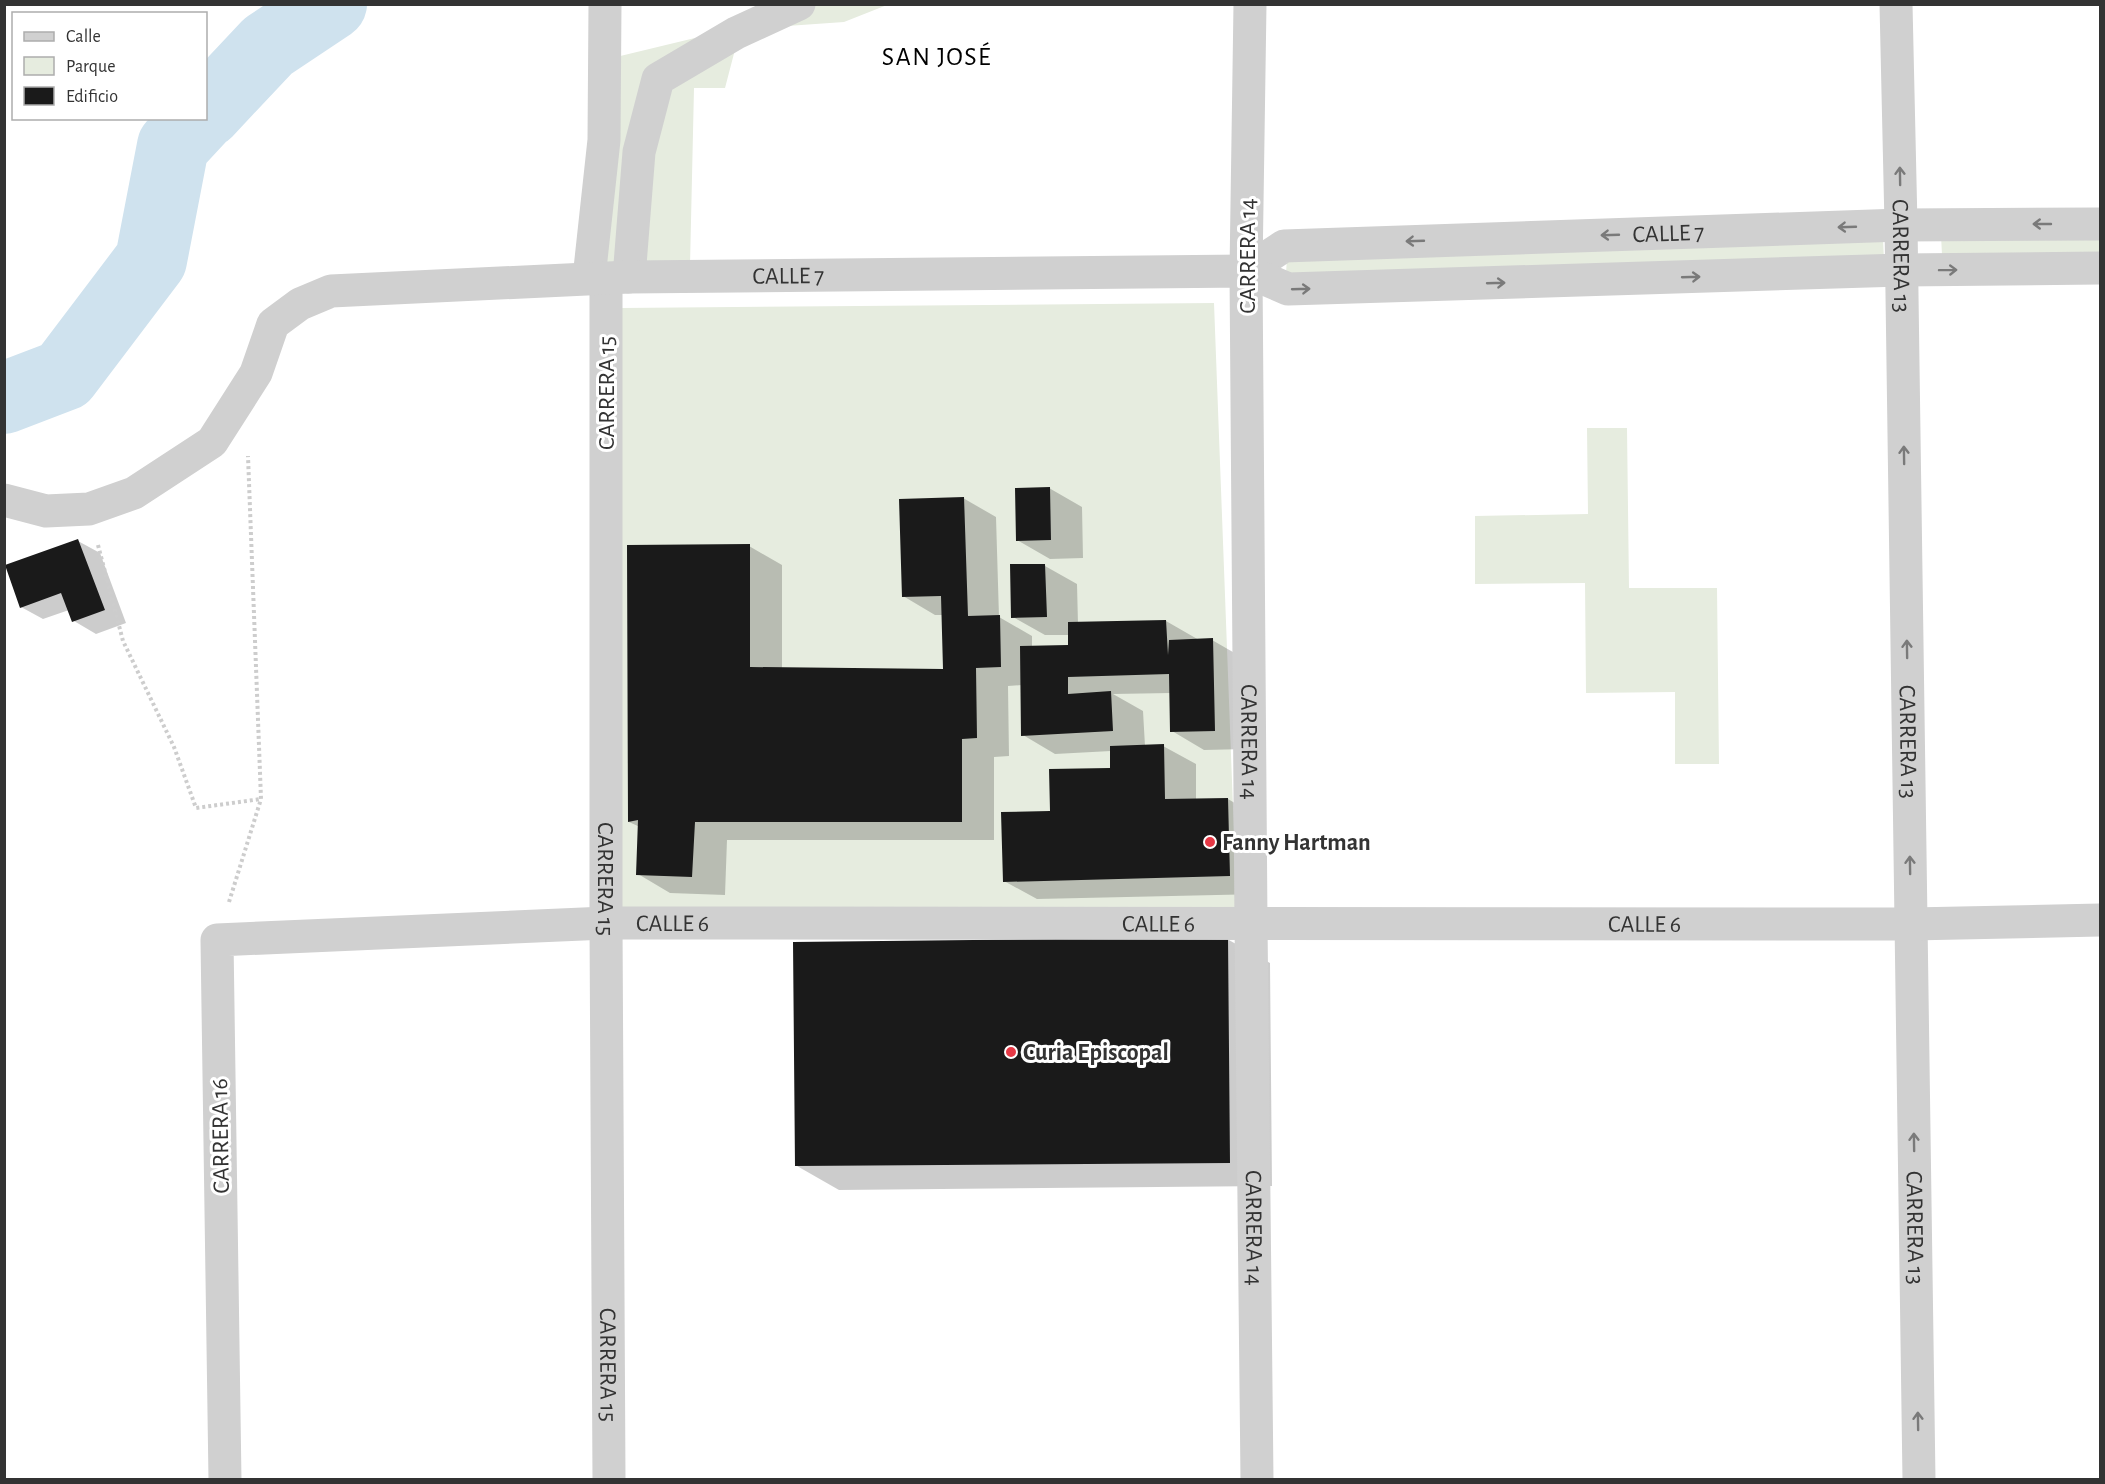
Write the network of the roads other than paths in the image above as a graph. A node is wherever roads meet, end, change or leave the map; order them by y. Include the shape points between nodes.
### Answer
1 (605, 4) edge
2 (799, 4) edge
3 (1250, 4) edge
4 (1896, 4) edge
5 (2100, 224) edge
6 (1901, 225) junction
7 (2100, 268) edge
8 (1901, 270) junction
9 (1246, 271) junction
10 (608, 278) junction
11 (4, 500) edge
12 (2100, 920) edge
13 (606, 923) junction
14 (1251, 924) junction
15 (1911, 924) junction
16 (217, 940) joint
17 (225, 1479) edge
18 (609, 1479) edge
19 (1257, 1479) edge
20 (1918, 1479) edge

1 - 10 street
2 - 10 street, CARRERA 15 via 736,33 658,79
3 - 9 street, CARRERA 14
6 -> 4 street, CARRERA 13
5 -> 6 street, CALLE 7
6 - 8 street, CARRERA 13
6 -> 9 street, CALLE 7 via 1284,246
8 -> 7 street, CALLE 7
9 -> 8 street, CALLE 7 via 1288,289
15 -> 8 street, CARRERA 13
9 - 10 street, CALLE 7
9 - 14 street, CARRERA 14
10 - 11 street, CALLE 7 via 331,291 300,304 273,324 256,373 213,442 134,493 89,509 46,511
10 - 13 street, CARRERA 15
12 - 15 street, CALLE 6
13 - 14 street, CALLE 6
13 - 16 street, CALLE 6
13 - 18 street, CARRERA 15
14 - 15 street, CALLE 6
14 - 19 street, CARRERA 14
20 -> 15 street, CARRERA 13
16 - 17 street, CARRERA 16

